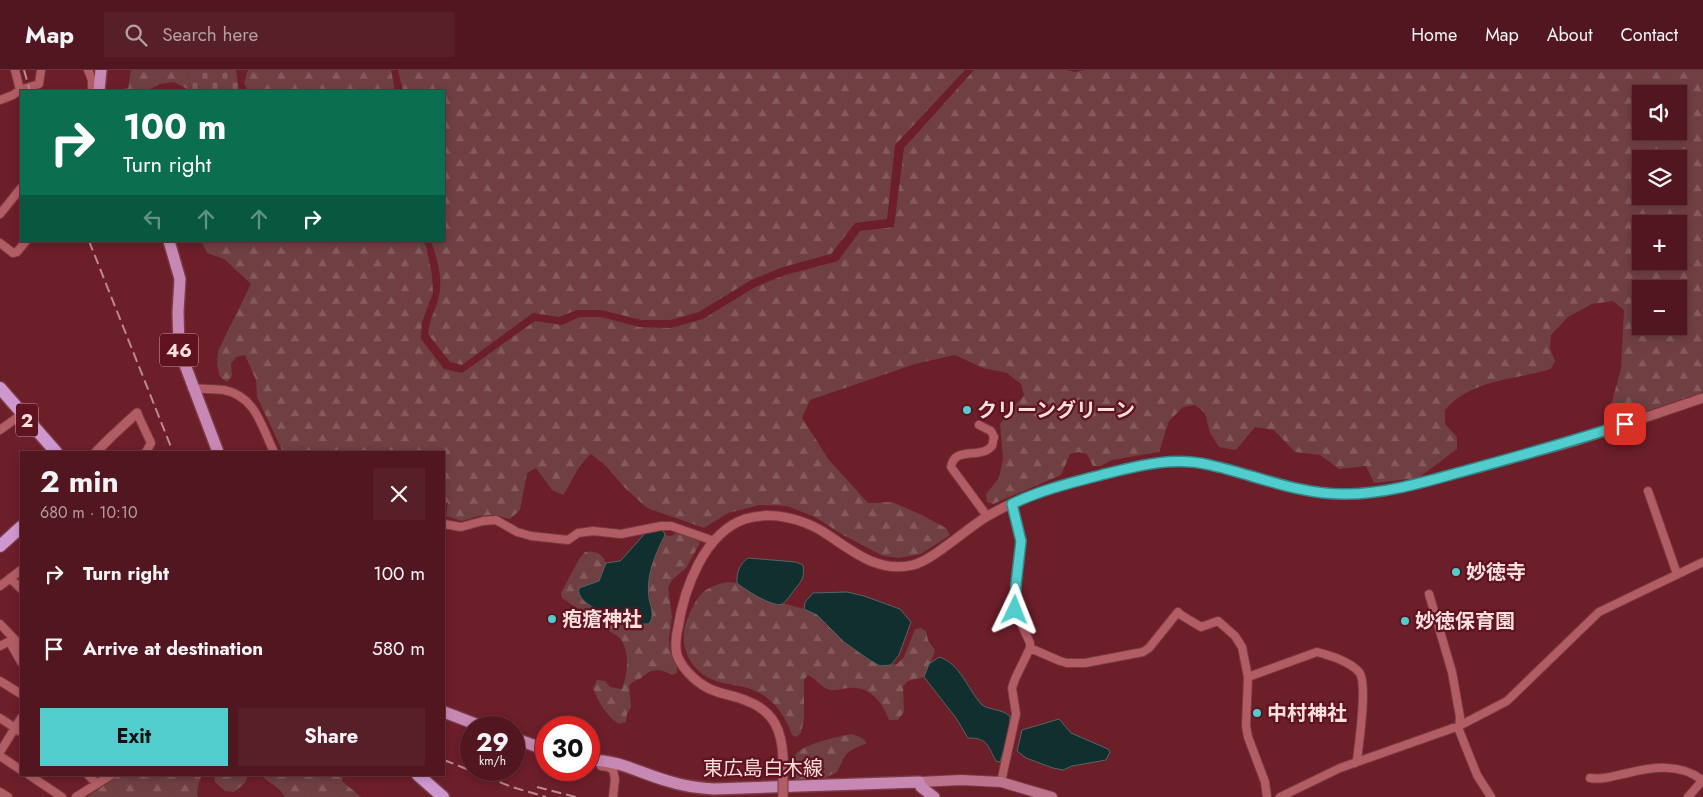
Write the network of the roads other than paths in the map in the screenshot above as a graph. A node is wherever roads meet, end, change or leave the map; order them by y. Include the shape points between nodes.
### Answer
1 (15, 70) edge
2 (41, 70) edge
3 (88, 70) edge
4 (101, 70) edge
5 (20, 90) junction
6 (92, 90) edge
7 (100, 90) edge
8 (0, 100) edge
9 (20, 189) edge
10 (0, 214) edge
11 (0, 242) edge
12 (25, 242) edge
13 (169, 242) edge
14 (0, 388) edge
15 (192, 388) junction
16 (1703, 398) edge
17 (137, 413) joint
18 (22, 414) junction
19 (979, 425) dead end
20 (0, 430) edge
21 (55, 451) edge
22 (97, 451) edge
23 (147, 451) edge
24 (218, 451) edge
25 (274, 451) edge
26 (1648, 491) dead end
27 (1012, 504) junction
28 (987, 516) junction
29 (445, 524) edge
30 (20, 528) edge
31 (714, 541) junction
32 (0, 546) edge
33 (1703, 562) edge
34 (20, 571) edge
35 (1677, 574) junction
36 (10, 578) junction
37 (0, 586) edge
38 (20, 588) edge
39 (1429, 594) dead end
40 (0, 624) edge
41 (14, 639) junction
42 (20, 645) edge
43 (0, 646) edge
44 (1030, 648) junction
45 (20, 660) edge
46 (1248, 677) junction
47 (0, 681) edge
48 (20, 693) edge
49 (445, 712) edge
50 (0, 718) edge
51 (460, 718) edge
52 (1459, 726) junction
53 (18, 730) edge
54 (0, 752) edge
55 (0, 756) edge
56 (600, 760) edge
57 (1355, 763) junction
58 (600, 766) edge
59 (20, 769) edge
60 (30, 776) edge
61 (89, 776) edge
62 (109, 776) edge
63 (419, 776) edge
64 (1590, 778) dead end
65 (1703, 780) edge
66 (920, 782) junction
67 (1001, 782) junction
68 (97, 784) junction
69 (0, 792) edge
70 (8, 797) edge
71 (62, 797) edge
72 (76, 797) edge
73 (443, 797) edge
74 (613, 797) edge
75 (783, 797) edge
76 (934, 797) edge
77 (1052, 797) edge
78 (1267, 797) edge
79 (1280, 797) edge
80 (1491, 797) edge
81 (1688, 797) edge

1 - 5 street
2 - 5 street via 39,84
3 - 6 street
4 - 7 main road
5 - 8 street
9 - 10 street
11 - 12 street via 13,253
13 - 15 main road, 46 via 180,279 179,349
14 - 18 highway, 2
15 - 24 main road, 46
15 - 25 street via 226,390 240,396 259,417
16 - 27 street via 1575,441 1378,492 1317,492 1207,464 1166,462 1057,486
17 - 22 street
17 - 23 street via 151,443
18 - 20 street
18 - 21 highway, 2
19 - 28 street via 991,431 994,437 992,446 984,451 957,455 951,467
26 - 35 street
27 - 28 street
27 - 44 street via 1021,541 1015,610
28 - 31 street via 915,565 886,566 872,562 819,529 775,516 758,515 741,520
29 - 31 street via 461,527 496,520 530,536 568,540 585,532 621,534 671,526
30 - 32 highway
31 - 75 street, bridge via 702,556 688,587 677,630 677,654 698,683 761,707 778,727 783,744
33 - 35 street
34 - 36 street
35 - 52 street via 1599,612 1507,701
36 - 37 street
36 - 38 street
39 - 52 street via 1452,672
40 - 41 street
41 - 42 street
41 - 43 street
41 - 45 street via 12,646
44 - 46 street via 1067,663 1143,652 1178,612 1201,627 1218,621 1235,636 1242,647
44 - 67 street via 1012,688 1016,714
46 - 57 street via 1317,652 1351,665 1362,678 1363,701 1358,760
46 - 78 street via 1247,731
47 - 48 street
49 - 51 main road
50 - 53 street
52 - 57 street
52 - 80 street via 1478,775
53 - 54 street
55 - 59 street
56 - 66 main road, 東広島白木線 via 623,764 696,788
57 - 79 street
58 - 74 street via 614,770
60 - 71 street
61 - 68 street
62 - 68 street
63 - 73 highway
64 - 65 street via 1600,780 1637,770 1673,768
65 - 81 street
66 - 67 main road
66 - 76 main road via 921,787
67 - 77 main road
68 - 72 street
69 - 70 street

